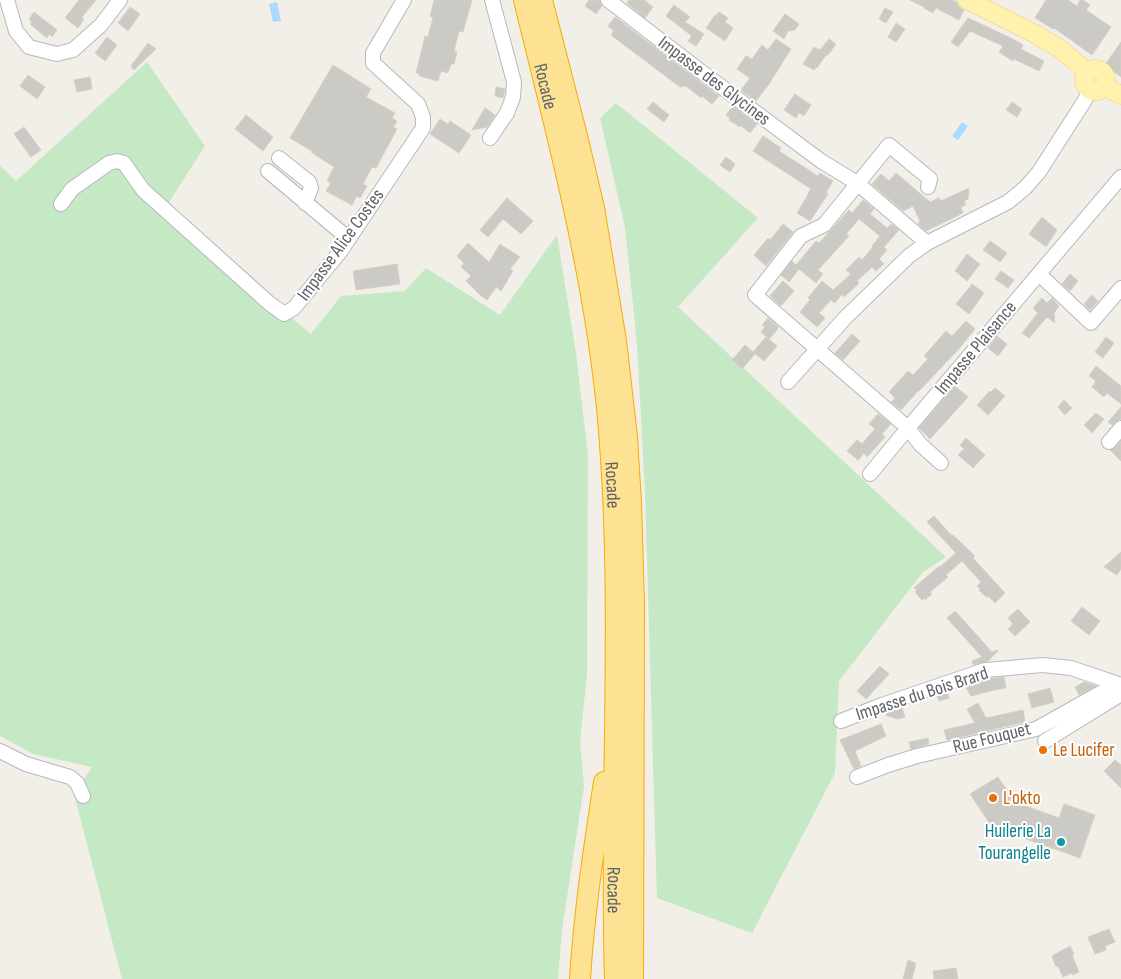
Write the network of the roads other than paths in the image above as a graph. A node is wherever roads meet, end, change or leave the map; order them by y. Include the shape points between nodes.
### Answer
1 (7, 0) edge
2 (120, 0) edge
3 (404, 0) edge
4 (492, 0) edge
5 (524, 0) edge
6 (542, 0) edge
7 (608, 0) edge
8 (967, 0) edge
9 (1097, 88) junction
10 (1121, 95) edge
11 (490, 138) dead end
12 (279, 158) dead end
13 (268, 171) dead end
14 (1121, 177) edge
15 (857, 184) junction
16 (928, 187) dead end
17 (305, 203) junction
18 (61, 204) dead end
19 (348, 239) junction
20 (927, 243) junction
21 (1039, 274) junction
22 (1121, 288) edge
23 (817, 350) junction
24 (788, 382) dead end
25 (908, 428) junction
26 (1121, 428) edge
27 (1109, 442) dead end
28 (941, 463) dead end
29 (870, 474) dead end
30 (1121, 685) edge
31 (1121, 694) edge
32 (615, 719) junction
33 (840, 721) dead end
34 (1045, 742) dead end
35 (0, 751) edge
36 (857, 778) dead end
37 (82, 796) dead end
38 (580, 979) edge
39 (615, 979) edge
40 (632, 979) edge

1 - 2 street via 16,31 29,47 57,54 73,50 101,25
3 - 19 street, Impasse Alice Costes via 373,53 373,63 418,104 423,128
4 - 11 street via 514,89 506,113
5 - 32 highway, Rocade via 575,213 600,353 613,504
6 - 40 highway via 594,208 616,341 627,437 634,605
7 - 15 street, Impasse des Glycines
8 - 9 main road via 1037,35 1088,72 1094,69 1104,73 1106,80
9 - 10 main road
9 - 20 street via 1085,100 1039,172 1024,188 1008,202
12 - 17 street via 309,182 311,188
13 - 17 street
14 - 21 street, Impasse Plaisance
15 - 16 street via 893,140 930,179
15 - 20 street, Impasse des Glycines
15 - 23 street via 824,225 801,236 755,295
17 - 19 street
18 - 19 street, Impasse Alice Costes via 72,189 109,163 117,160 124,163 143,190 284,314 294,308
20 - 23 street via 908,256
21 - 22 street via 1091,323
21 - 25 street, Impasse Plaisance
23 - 24 street
23 - 25 street
25 - 28 street
25 - 29 street, Impasse Plaisance
26 - 27 street
30 - 33 street, Impasse du Bois Brard via 1062,667 1043,665 985,670
30 - 36 street, Rue Fouquet via 1102,692 1036,729 917,756
31 - 34 street
32 - 38 highway via 596,835
32 - 39 highway, Rocade
35 - 37 street via 26,764 70,777 77,783

